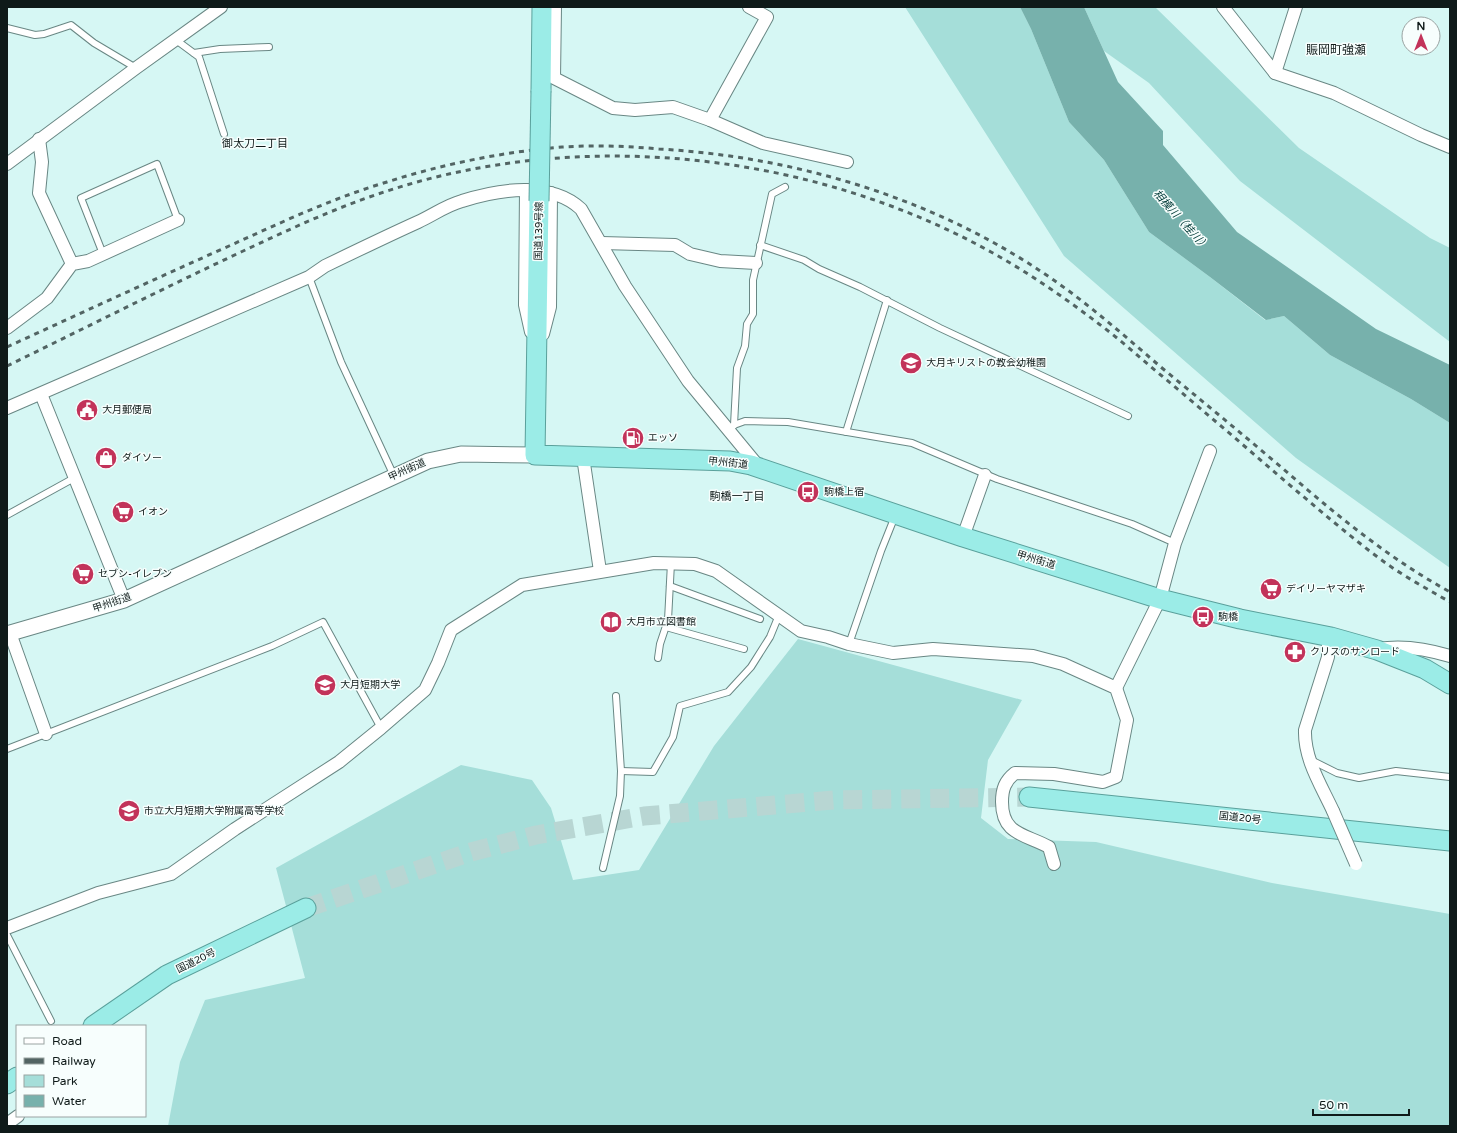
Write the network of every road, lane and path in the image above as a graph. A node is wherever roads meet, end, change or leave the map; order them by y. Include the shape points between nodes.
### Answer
1 (221, 7) edge
2 (542, 7) edge
3 (555, 7) edge
4 (749, 7) edge
5 (1223, 7) edge
6 (1296, 7) edge
7 (7, 28) edge
8 (176, 40) junction
9 (269, 47) dead end
10 (194, 53) junction
11 (136, 68) junction
12 (1275, 73) junction
13 (710, 120) junction
14 (224, 134) dead end
15 (39, 139) junction
16 (1450, 147) edge
17 (847, 162) dead end
18 (7, 164) edge
19 (785, 187) dead end
20 (539, 195) junction
21 (178, 220) joint
22 (602, 243) junction
23 (760, 245) junction
24 (103, 254) junction
25 (756, 263) junction
26 (72, 264) junction
27 (309, 277) junction
28 (887, 300) junction
29 (7, 328) edge
30 (41, 394) junction
31 (7, 408) edge
32 (1128, 416) dead end
33 (731, 428) junction
34 (846, 432) junction
35 (1210, 451) dead end
36 (535, 455) junction
37 (583, 457) junction
38 (759, 467) junction
39 (985, 475) junction
40 (394, 476) junction
41 (76, 477) junction
42 (896, 514) junction
43 (7, 515) edge
44 (963, 537) junction
45 (1176, 543) junction
46 (671, 563) junction
47 (600, 571) junction
48 (670, 586) junction
49 (1160, 599) junction
50 (124, 600) junction
51 (779, 615) junction
52 (760, 620) dead end
53 (666, 627) junction
54 (8, 634) edge
55 (1331, 637) junction
56 (849, 644) junction
57 (744, 649) dead end
58 (1377, 650) junction
59 (1450, 656) edge
60 (658, 658) dead end
61 (1450, 684) edge
62 (1116, 688) junction
63 (616, 696) dead end
64 (381, 728) junction
65 (46, 734) junction
66 (7, 749) edge
67 (1309, 759) junction
68 (621, 771) junction
69 (1450, 777) edge
70 (1029, 797) tunnel mouth
71 (1450, 841) edge
72 (1054, 864) dead end
73 (1356, 864) dead end
74 (603, 868) dead end
75 (306, 908) tunnel mouth
76 (7, 928) edge
77 (7, 935) edge
78 (51, 1021) dead end
79 (94, 1025) edge
80 (16, 1078) edge
81 (7, 1084) edge
82 (17, 1117) edge
83 (7, 1124) edge

1 - 8 street
2 - 20 highway, 国道139号線, bridge
3 - 13 street via 554,78 613,108 673,108
4 - 13 street via 768,17
5 - 12 street
6 - 12 street
7 - 11 lane via 35,35 71,25
8 - 10 lane
8 - 11 street
9 - 10 lane
10 - 14 lane via 199,57
11 - 15 street
12 - 16 street via 1334,93
13 - 17 street via 763,143
15 - 18 street
15 - 26 street via 42,162 40,193
19 - 23 lane via 772,194
20 - 22 street via 568,199 581,209
20 - 27 street via 486,194 461,201 325,266
20 - 36 highway, 国道139号線
21 - 24 street
21 - 24 lane via 157,164 81,198
22 - 25 street via 675,245 690,254 712,259
22 - 33 street via 625,286 688,381
23 - 25 lane
23 - 28 lane via 804,260
24 - 26 street via 88,261
25 - 33 lane via 753,314 747,324 745,346 737,368
26 - 29 street via 47,298
27 - 30 street
27 - 40 lane via 341,362
28 - 32 lane via 940,328
28 - 34 lane
30 - 31 street
30 - 41 street
33 - 34 lane via 745,420 788,422
33 - 38 street
34 - 39 lane via 912,443
35 - 45 street
36 - 37 highway, 甲州街道
36 - 40 street, 甲州街道 via 450,456 428,461
37 - 38 highway, 甲州街道 via 730,461
37 - 47 street
38 - 42 highway, 甲州街道
39 - 44 street
39 - 45 lane via 1132,524
40 - 50 street, 甲州街道
41 - 43 lane
41 - 50 street
42 - 44 highway, 甲州街道
42 - 56 lane
44 - 49 highway, 甲州街道
45 - 49 street
46 - 47 street
46 - 48 lane
46 - 51 street via 695,564 716,571
47 - 64 street via 522,585 451,630 425,690
48 - 52 lane
48 - 53 lane
49 - 55 highway, 甲州街道 via 1240,619
49 - 62 street
50 - 54 street, 甲州街道
51 - 56 street via 801,631
51 - 68 lane via 770,637 751,667 728,692 680,706 673,737 653,772
53 - 57 lane
53 - 60 lane
54 - 65 street
55 - 58 highway, 甲州街道
55 - 67 street via 1328,657 1305,730
56 - 62 street via 893,653 933,649 1033,656 1063,664
58 - 59 street via 1397,647
58 - 61 highway, 甲州街道 via 1425,669
62 - 72 street via 1127,720 1116,777 1103,782 1054,774 1015,773 1007,779 1002,791 1002,814 1006,822 1022,836 1049,847
63 - 68 lane
64 - 65 lane via 323,622 272,646
64 - 76 street via 339,762 171,874 98,893
65 - 66 lane
67 - 69 lane via 1337,773 1359,778 1396,771
67 - 73 street, bridge
68 - 74 lane via 620,796
70 - 71 highway, 国道20号
75 - 79 highway, 国道20号 via 167,976
77 - 78 lane
80 - 81 highway
82 - 83 street

